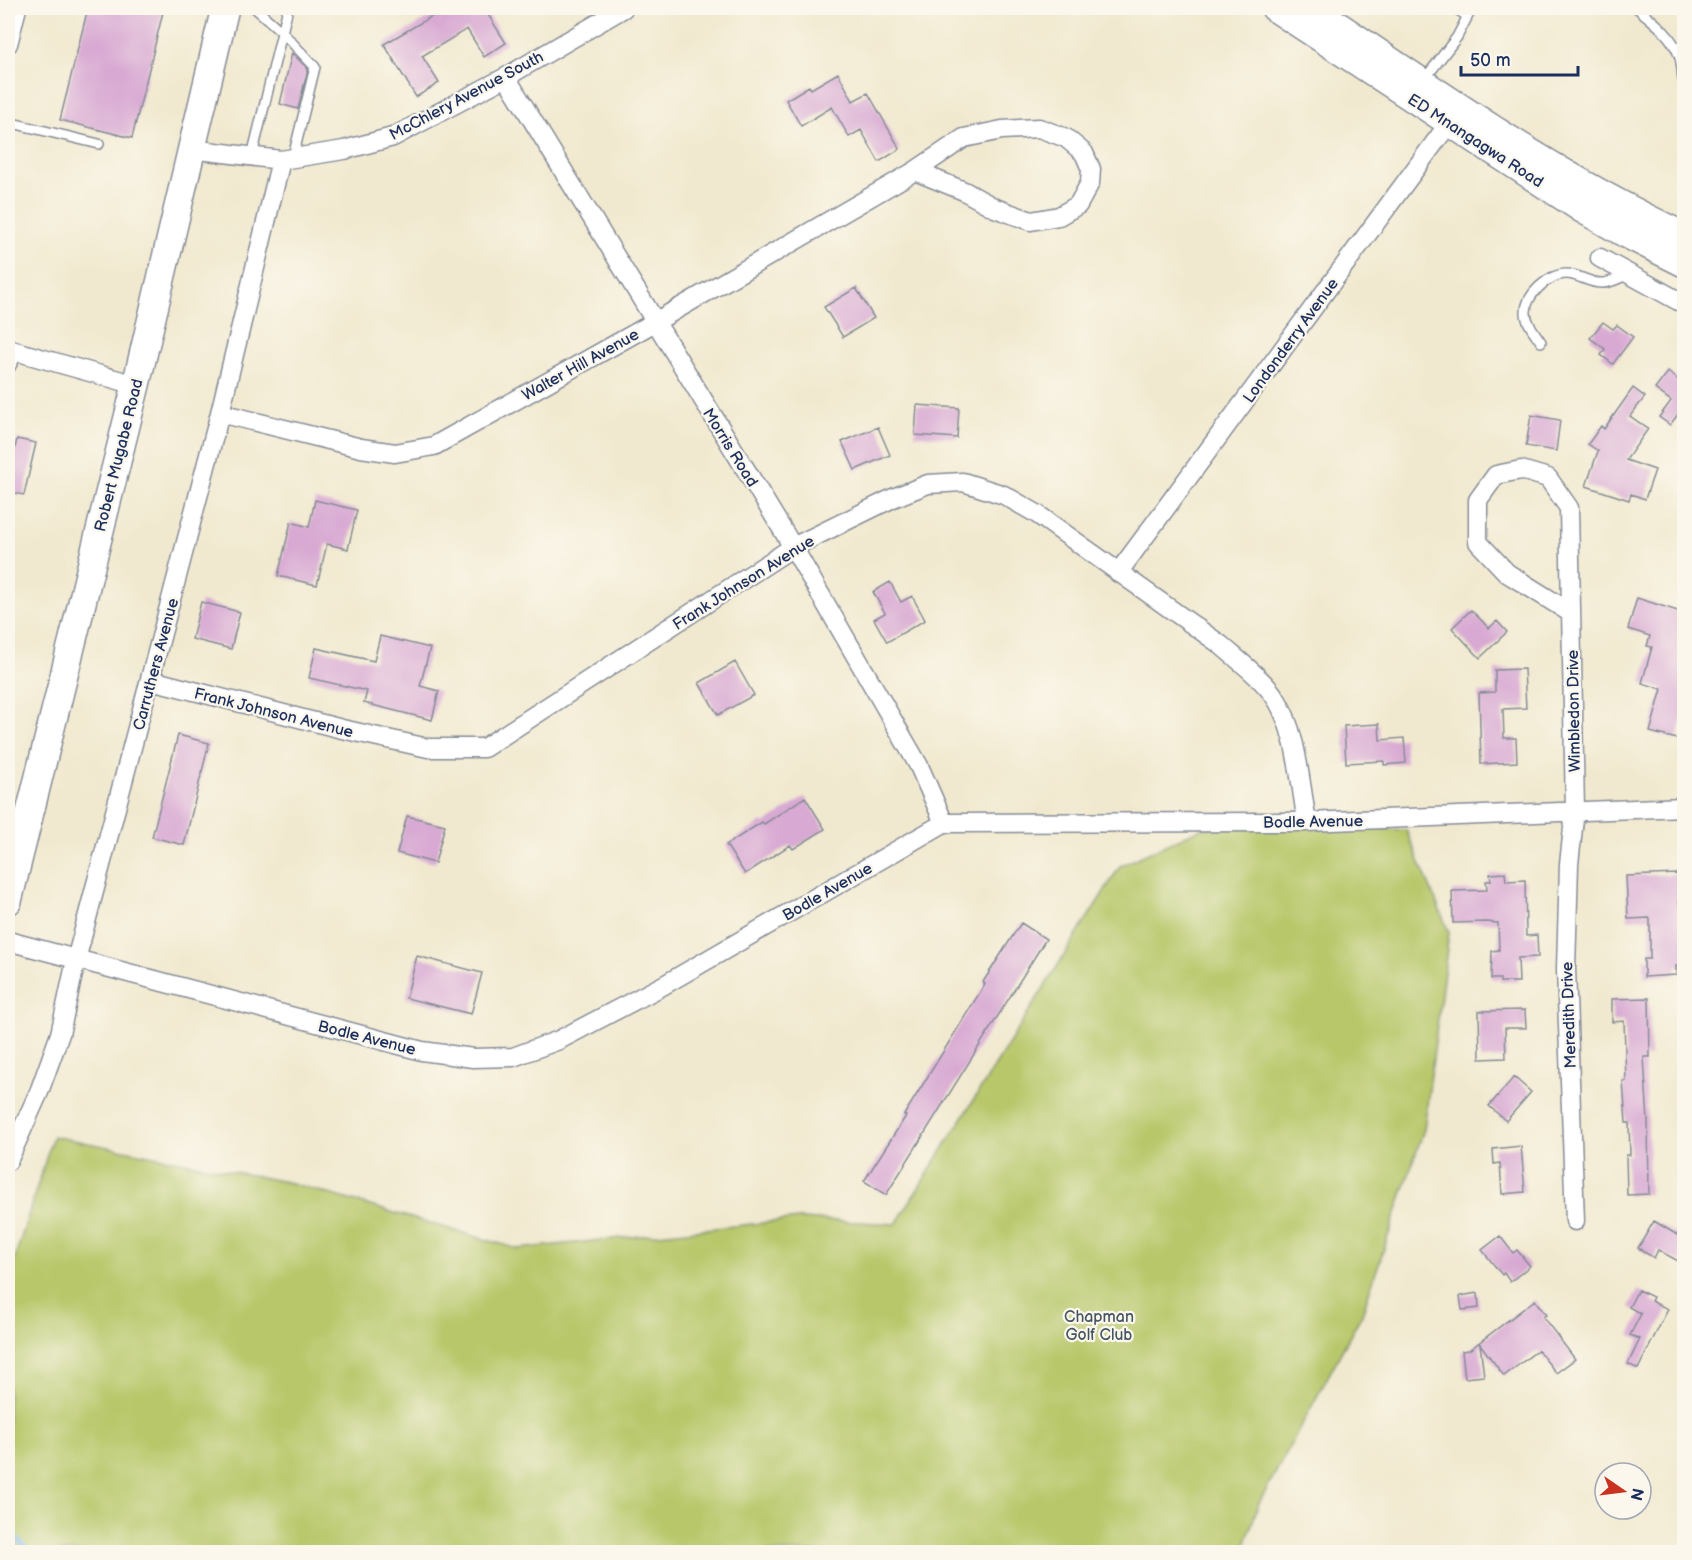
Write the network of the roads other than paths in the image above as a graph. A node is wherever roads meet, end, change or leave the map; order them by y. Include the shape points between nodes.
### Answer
1 (17, 8) edge
2 (225, 8) edge
3 (255, 8) edge
4 (288, 8) edge
5 (624, 8) edge
6 (1275, 8) edge
7 (1312, 8) edge
8 (1455, 8) edge
9 (1637, 8) edge
10 (1470, 12) edge
11 (282, 32) junction
12 (8, 44) edge
13 (506, 77) junction
14 (1683, 80) dead end
15 (1423, 82) junction
16 (1455, 115) junction
17 (8, 122) edge
18 (99, 144) dead end
19 (191, 149) junction
20 (252, 156) junction
21 (287, 158) junction
22 (915, 171) junction
23 (1684, 236) edge
24 (1600, 258) dead end
25 (1684, 263) edge
26 (1629, 274) junction
27 (1684, 304) edge
28 (654, 322) junction
29 (1541, 342) dead end
30 (13, 351) edge
31 (8, 371) edge
32 (136, 385) junction
33 (220, 413) junction
34 (793, 548) junction
35 (1118, 573) junction
36 (1571, 613) junction
37 (151, 681) junction
38 (1684, 807) edge
39 (1575, 810) junction
40 (1307, 822) junction
41 (944, 823) junction
42 (8, 901) edge
43 (8, 941) edge
44 (76, 960) junction
45 (8, 1161) edge
46 (1575, 1221) dead end

1 - 12 street
2 - 19 main road, Robert Mugabe Road
3 - 11 lane
4 - 11 lane
5 - 13 street, McChlery Avenue South
6 - 16 main road, ED Mnangagwa Road
7 - 15 main road, ED Mnangagwa Road
8 - 10 lane
9 - 14 lane via 1670,39 1680,56
10 - 15 lane via 1457,37
11 - 20 lane
11 - 21 lane via 315,67
13 - 21 street, McChlery Avenue South via 393,137 344,150
13 - 28 street, Morris Road
15 - 16 main road, ED Mnangagwa Road
16 - 23 main road, ED Mnangagwa Road
16 - 25 main road, ED Mnangagwa Road via 1582,209
16 - 35 street, Londonderry Avenue
17 - 18 lane
19 - 20 street, McChlery Avenue South
19 - 32 main road, Robert Mugabe Road
20 - 21 street, McChlery Avenue South
21 - 33 street, Carruthers Avenue
22 - 22 street, Walter Hill Avenue via 964,138 1039,128 1066,138 1084,153 1091,169 1090,183 1078,205 1059,216 1031,221
22 - 28 street, Walter Hill Avenue
24 - 26 street
26 - 27 street
26 - 29 lane via 1605,283 1566,274 1547,280 1526,312
28 - 33 street, Walter Hill Avenue via 434,446 395,453 361,448
28 - 34 street, Morris Road
30 - 31 lane
30 - 32 street
32 - 42 main road, Robert Mugabe Road
33 - 37 street, Carruthers Avenue
34 - 35 street, Frank Johnson Avenue via 928,484 963,482 1004,495 1037,514
34 - 37 street, Frank Johnson Avenue via 484,748 428,748
34 - 41 street, Morris Road via 920,766
35 - 40 street, Frank Johnson Avenue via 1221,645 1274,696 1290,730
36 - 36 street, Wimbledon Drive via 1508,573 1478,542 1478,500 1496,475 1521,470 1548,478 1569,508
36 - 39 street, Wimbledon Drive
37 - 44 street, Carruthers Avenue
38 - 39 street, Bodle Avenue
39 - 40 street, Bodle Avenue
39 - 46 street, Meredith Drive via 1566,969
40 - 41 street, Bodle Avenue
41 - 44 street, Bodle Avenue via 664,985 559,1040 513,1057 473,1058 422,1051
43 - 44 street, Bodle Avenue
44 - 45 street, Carruthers Avenue via 60,1034

